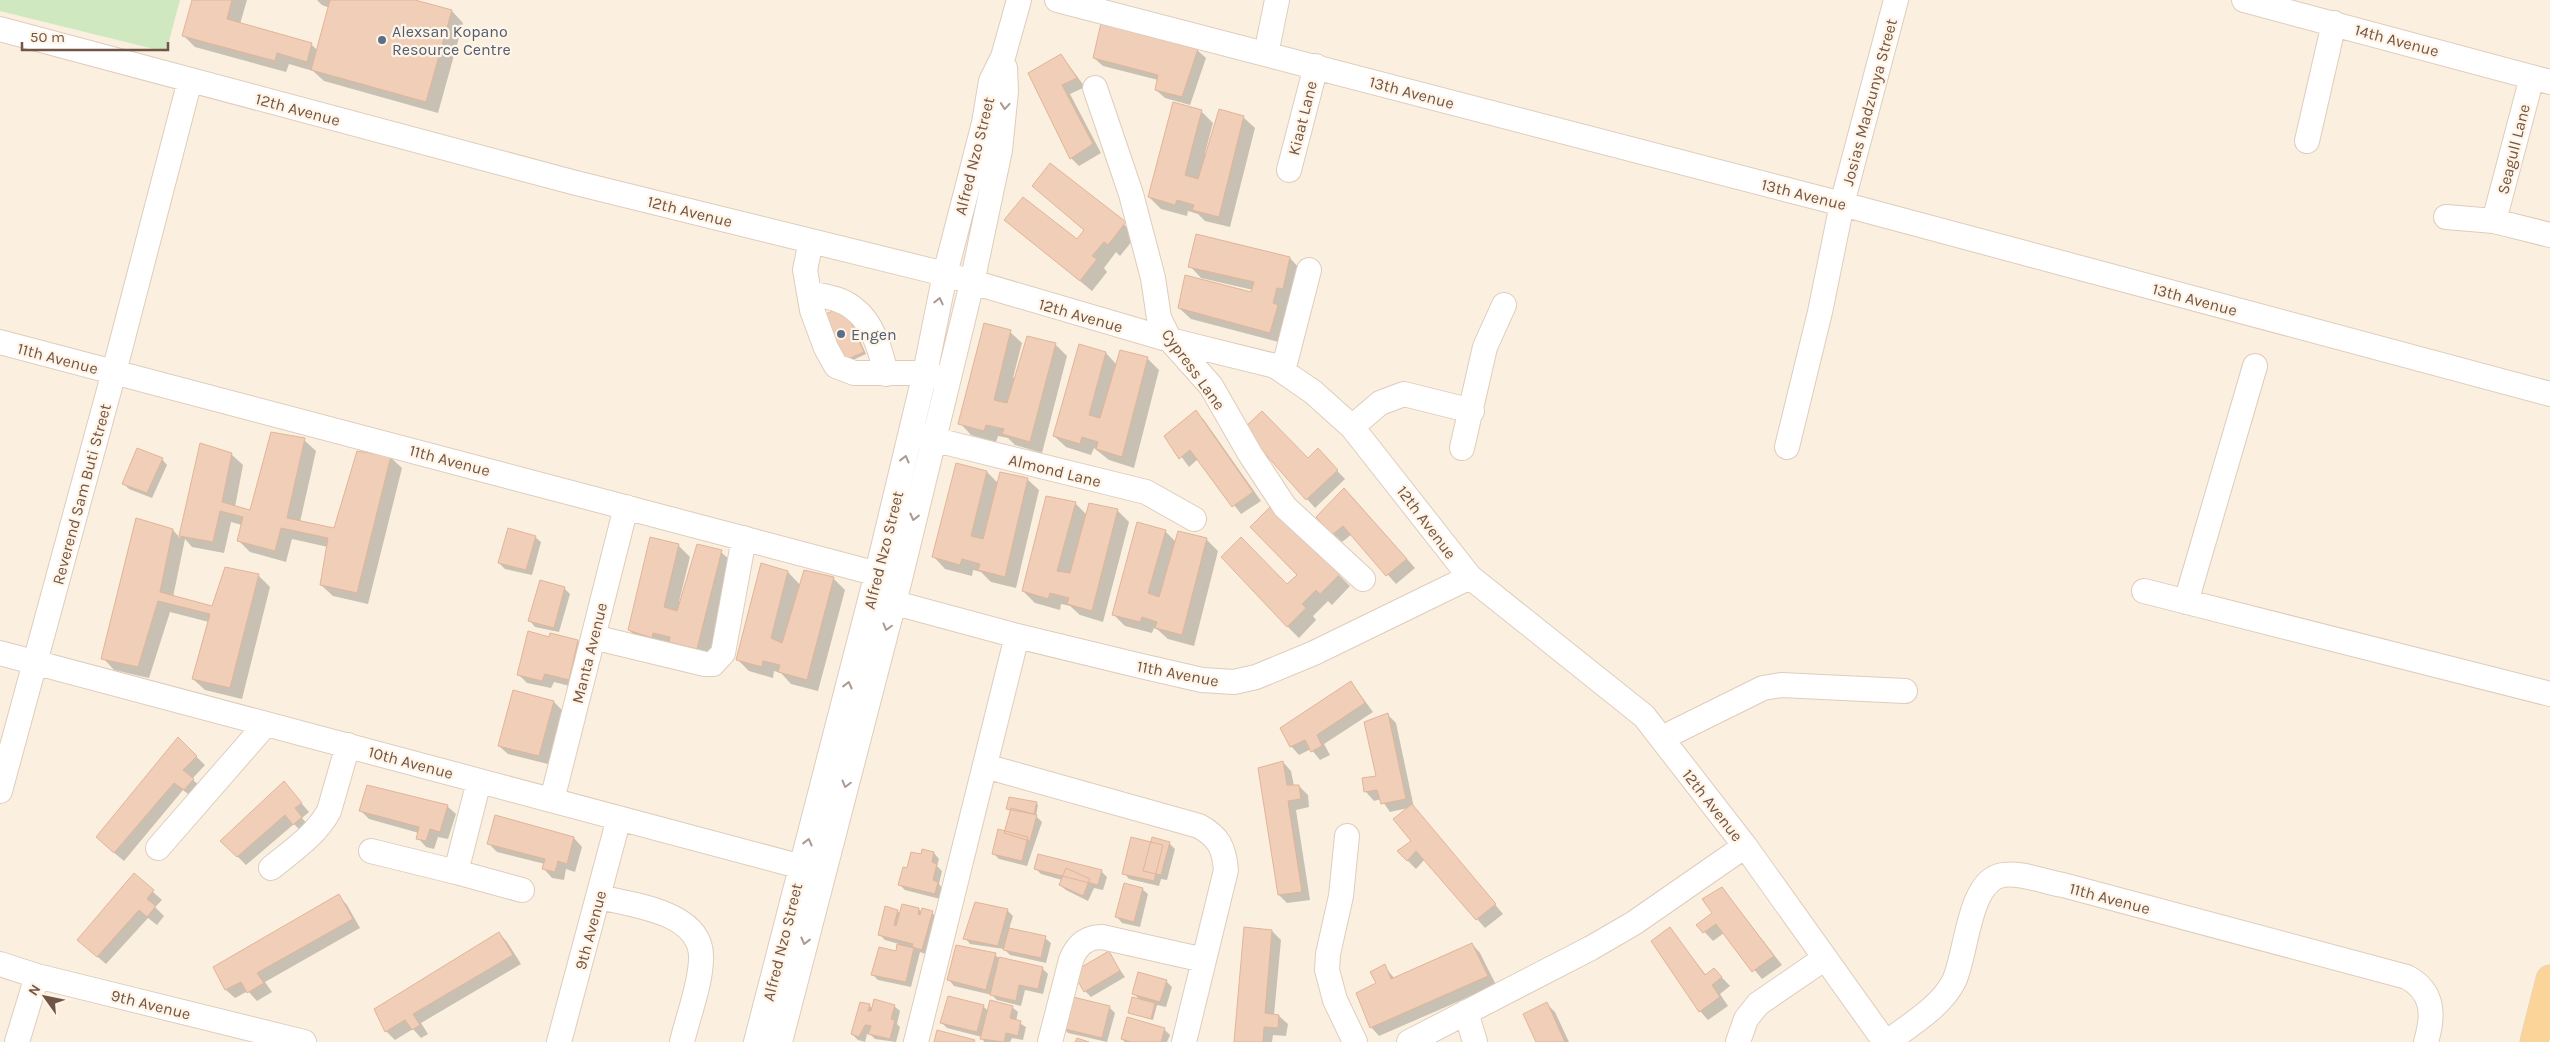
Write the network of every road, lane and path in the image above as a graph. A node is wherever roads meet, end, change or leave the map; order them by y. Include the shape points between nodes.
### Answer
1 (1019, 0) edge
2 (1277, 0) edge
3 (1896, 0) edge
4 (2244, 0) edge
5 (1072, 2) edge
6 (2334, 23) junction
7 (0, 29) edge
8 (1266, 54) junction
9 (1003, 57) junction
10 (1316, 66) junction
11 (2541, 79) edge
12 (190, 80) junction
13 (1095, 88) dead end
14 (2307, 141) dead end
15 (1289, 170) dead end
16 (1842, 204) junction
17 (2446, 217) dead end
18 (2494, 222) junction
19 (2550, 236) edge
20 (811, 241) junction
21 (1310, 270) dead end
22 (945, 274) junction
23 (972, 283) junction
24 (809, 293) junction
25 (1504, 305) dead end
26 (1170, 340) junction
27 (0, 342) edge
28 (2255, 366) dead end
29 (1282, 370) junction
30 (114, 372) junction
31 (925, 373) junction
32 (886, 374) junction
33 (949, 379) junction
34 (2550, 394) edge
35 (1472, 411) junction
36 (1352, 427) junction
37 (911, 433) junction
38 (934, 439) junction
39 (1787, 447) dead end
40 (1462, 448) dead end
41 (626, 506) junction
42 (1194, 519) dead end
43 (744, 538) junction
44 (1470, 577) junction
45 (1363, 579) dead end
46 (885, 588) junction
47 (2144, 591) dead end
48 (2186, 602) junction
49 (1017, 636) junction
50 (592, 642) junction
51 (0, 653) edge
52 (34, 662) junction
53 (682, 670) dead end
54 (1905, 691) dead end
55 (2550, 694) edge
56 (266, 724) junction
57 (1662, 738) junction
58 (348, 745) junction
59 (985, 766) junction
60 (479, 780) junction
61 (0, 790) edge
62 (552, 800) junction
63 (619, 818) junction
64 (1347, 836) dead end
65 (1745, 846) junction
66 (158, 848) dead end
67 (371, 851) dead end
68 (271, 868) dead end
69 (812, 869) junction
70 (456, 872) junction
71 (522, 890) dead end
72 (599, 897) junction
73 (1825, 958) junction
74 (1204, 960) junction
75 (0, 964) edge
76 (37, 976) junction
77 (2550, 979) edge
78 (1466, 1012) junction
79 (17, 1042) edge
80 (304, 1042) edge
81 (560, 1042) edge
82 (682, 1042) edge
83 (756, 1042) edge
84 (780, 1042) edge
85 (916, 1042) edge
86 (1050, 1042) edge
87 (1184, 1042) edge
88 (1355, 1042) edge
89 (1409, 1042) edge
90 (1476, 1042) edge
91 (1738, 1042) edge
92 (1886, 1042) edge
93 (2426, 1042) edge
94 (2534, 1042) edge

1 - 9 street, Alfred Nzo Street
2 - 8 street
3 - 16 street, Josias Madzunya Street
4 - 6 street, 14th Avenue
5 - 8 street, 13th Avenue
6 - 11 street, 14th Avenue
6 - 14 street
7 - 12 street, 12th Avenue
8 - 10 street, 13th Avenue
9 - 22 street, Alfred Nzo Street via 991,81 984,123
9 -> 23 street, Alfred Nzo Street via 1006,91 1002,141
10 - 15 street, Kiaat Lane
10 - 16 street, 13th Avenue
11 - 18 street, Seagull Lane
12 - 20 street, 12th Avenue via 576,183
12 - 30 street, Reverend Sam Buti Street
13 - 26 street, Cypress Lane via 1131,194 1153,278 1158,318
16 - 34 street, 13th Avenue
16 - 39 street, Josias Madzunya Street
17 - 18 street
18 - 19 street
20 - 22 street, 12th Avenue
20 - 24 street via 805,270
21 - 29 street
22 - 23 street, 12th Avenue
31 -> 22 street, Alfred Nzo Street
23 - 26 street, 12th Avenue
23 - 33 street, Alfred Nzo Street
24 - 32 street via 831,298 855,309 881,351
24 - 32 street via 815,324 836,366 854,373
25 - 35 street via 1487,342
26 - 29 street, 12th Avenue via 1264,362
26 - 45 street, Cypress Lane via 1211,386 1285,507
27 - 30 street, 11th Avenue
28 - 48 street
29 - 36 street, 12th Avenue via 1313,392
30 - 41 street, 11th Avenue
30 - 52 street, Reverend Sam Buti Street
31 - 32 street
31 - 33 street
31 - 37 street, Alfred Nzo Street
33 - 38 street, Alfred Nzo Street
35 - 36 street via 1404,394 1380,403
35 - 40 street
36 - 44 street, 12th Avenue
37 - 38 street, Almond Lane
46 -> 37 street, Alfred Nzo Street
38 - 42 street, Almond Lane via 1146,492
38 -> 46 street, Alfred Nzo Street
41 - 43 street, 11th Avenue
41 - 50 street, Manta Avenue
43 - 46 street, 11th Avenue
43 - 50 street via 734,605 724,653 719,660 706,664
44 - 49 street, 11th Avenue via 1314,653 1256,677 1234,682 1202,680
44 - 57 street, 12th Avenue via 1628,702
46 - 49 street, 11th Avenue
46 - 69 street, Alfred Nzo Street
47 - 48 street
48 - 55 street
49 - 59 street
50 - 53 street
50 - 62 street, Manta Avenue
51 - 52 street, 10th Avenue
52 - 56 street, 10th Avenue
52 - 61 street, Reverend Sam Buti Street
54 - 57 street via 1781,685 1763,688
56 - 58 street, 10th Avenue
56 - 66 street
57 - 65 street, 12th Avenue
58 - 60 street, 10th Avenue
58 - 68 street via 324,821
59 - 74 street via 1199,826 1211,833 1220,842 1226,870
59 - 85 street
60 - 62 street, 10th Avenue
60 - 70 street
62 - 63 street, 10th Avenue
63 - 69 street, 10th Avenue
63 - 72 street, 9th Avenue
64 - 88 street via 1341,896 1327,970 1335,1000
65 - 73 street, 12th Avenue
65 - 78 street via 1634,923
67 - 70 street
69 - 83 street, Alfred Nzo Street
69 -> 84 street, Alfred Nzo Street
70 - 71 street
72 - 81 street, 9th Avenue
72 - 82 street via 673,916 692,932 700,944 700,969
73 - 91 street via 1758,1004 1746,1019
73 - 92 street, 12th Avenue
74 - 86 street via 1102,937 1086,940 1071,960
74 - 87 street
75 - 76 street, 9th Avenue
76 - 79 street
76 - 80 street, 9th Avenue
77 - 94 main road
78 - 89 street
78 - 90 street
92 - 93 street, 11th Avenue via 1926,1013 1950,989 1962,957 1974,905 1984,886 2001,875 2063,885 2401,975 2420,987 2432,1008

